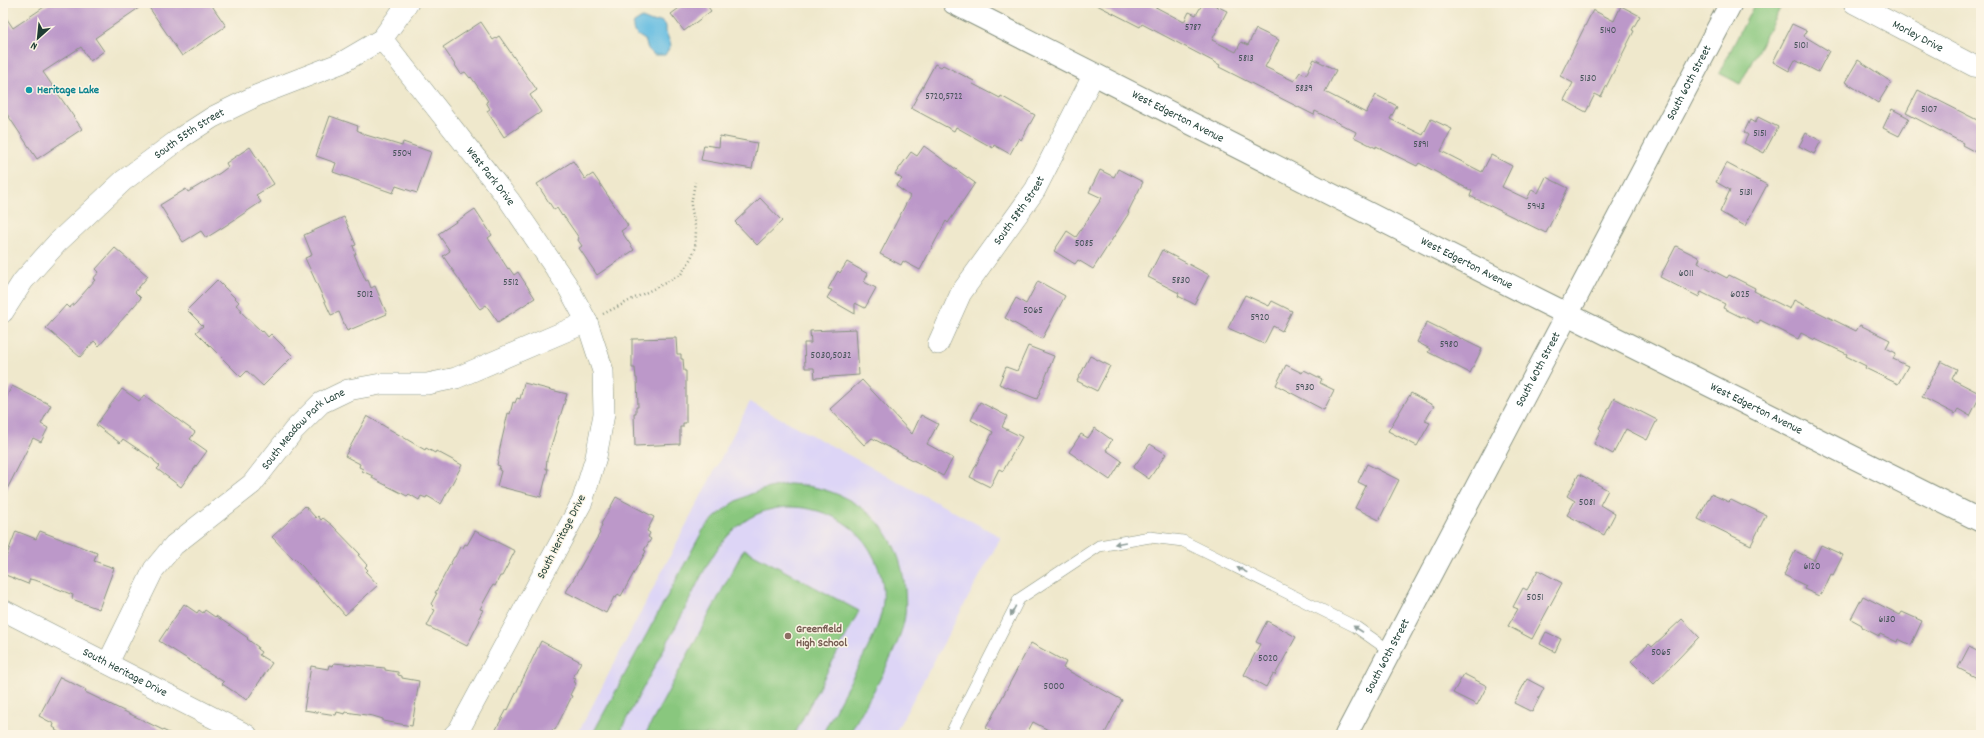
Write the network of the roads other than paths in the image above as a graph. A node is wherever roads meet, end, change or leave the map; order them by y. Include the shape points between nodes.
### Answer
1 (408, 3) edge
2 (954, 3) edge
3 (1731, 3) edge
4 (1854, 3) edge
5 (382, 39) junction
6 (1981, 67) edge
7 (1094, 74) junction
8 (3, 312) edge
9 (1566, 314) junction
10 (587, 322) junction
11 (938, 344) dead end
12 (1981, 521) edge
13 (3, 610) edge
14 (1390, 651) junction
15 (108, 663) junction
16 (247, 735) edge
17 (454, 735) edge
18 (950, 735) edge
19 (1346, 735) edge

1 - 5 street, South 55th Street
2 - 7 street, West Edgerton Avenue
3 - 9 street, South 60th Street
4 - 6 street, Morley Drive via 1974,66
5 - 8 street, South 55th Street via 341,63 258,95 213,117 182,137 123,182 57,242 23,282
5 - 10 street, West Park Drive via 508,200 567,285
7 - 9 street, West Edgerton Avenue
7 - 11 street, South 58th Street via 1035,190 961,293
9 - 12 street, West Edgerton Avenue
9 - 14 street, South 60th Street
10 - 15 street, South Meadow Park Lane via 456,378 427,384 381,384 348,390 321,404 294,430 252,484 174,545 154,569
10 - 17 street, South Heritage Drive via 603,371 604,414 596,457 582,502 484,685
13 - 15 street, South Heritage Drive
14 -> 18 lane via 1356,627 1183,541 1150,537 1099,546 1019,599
14 - 19 street, South 60th Street
15 - 16 street, South Heritage Drive

